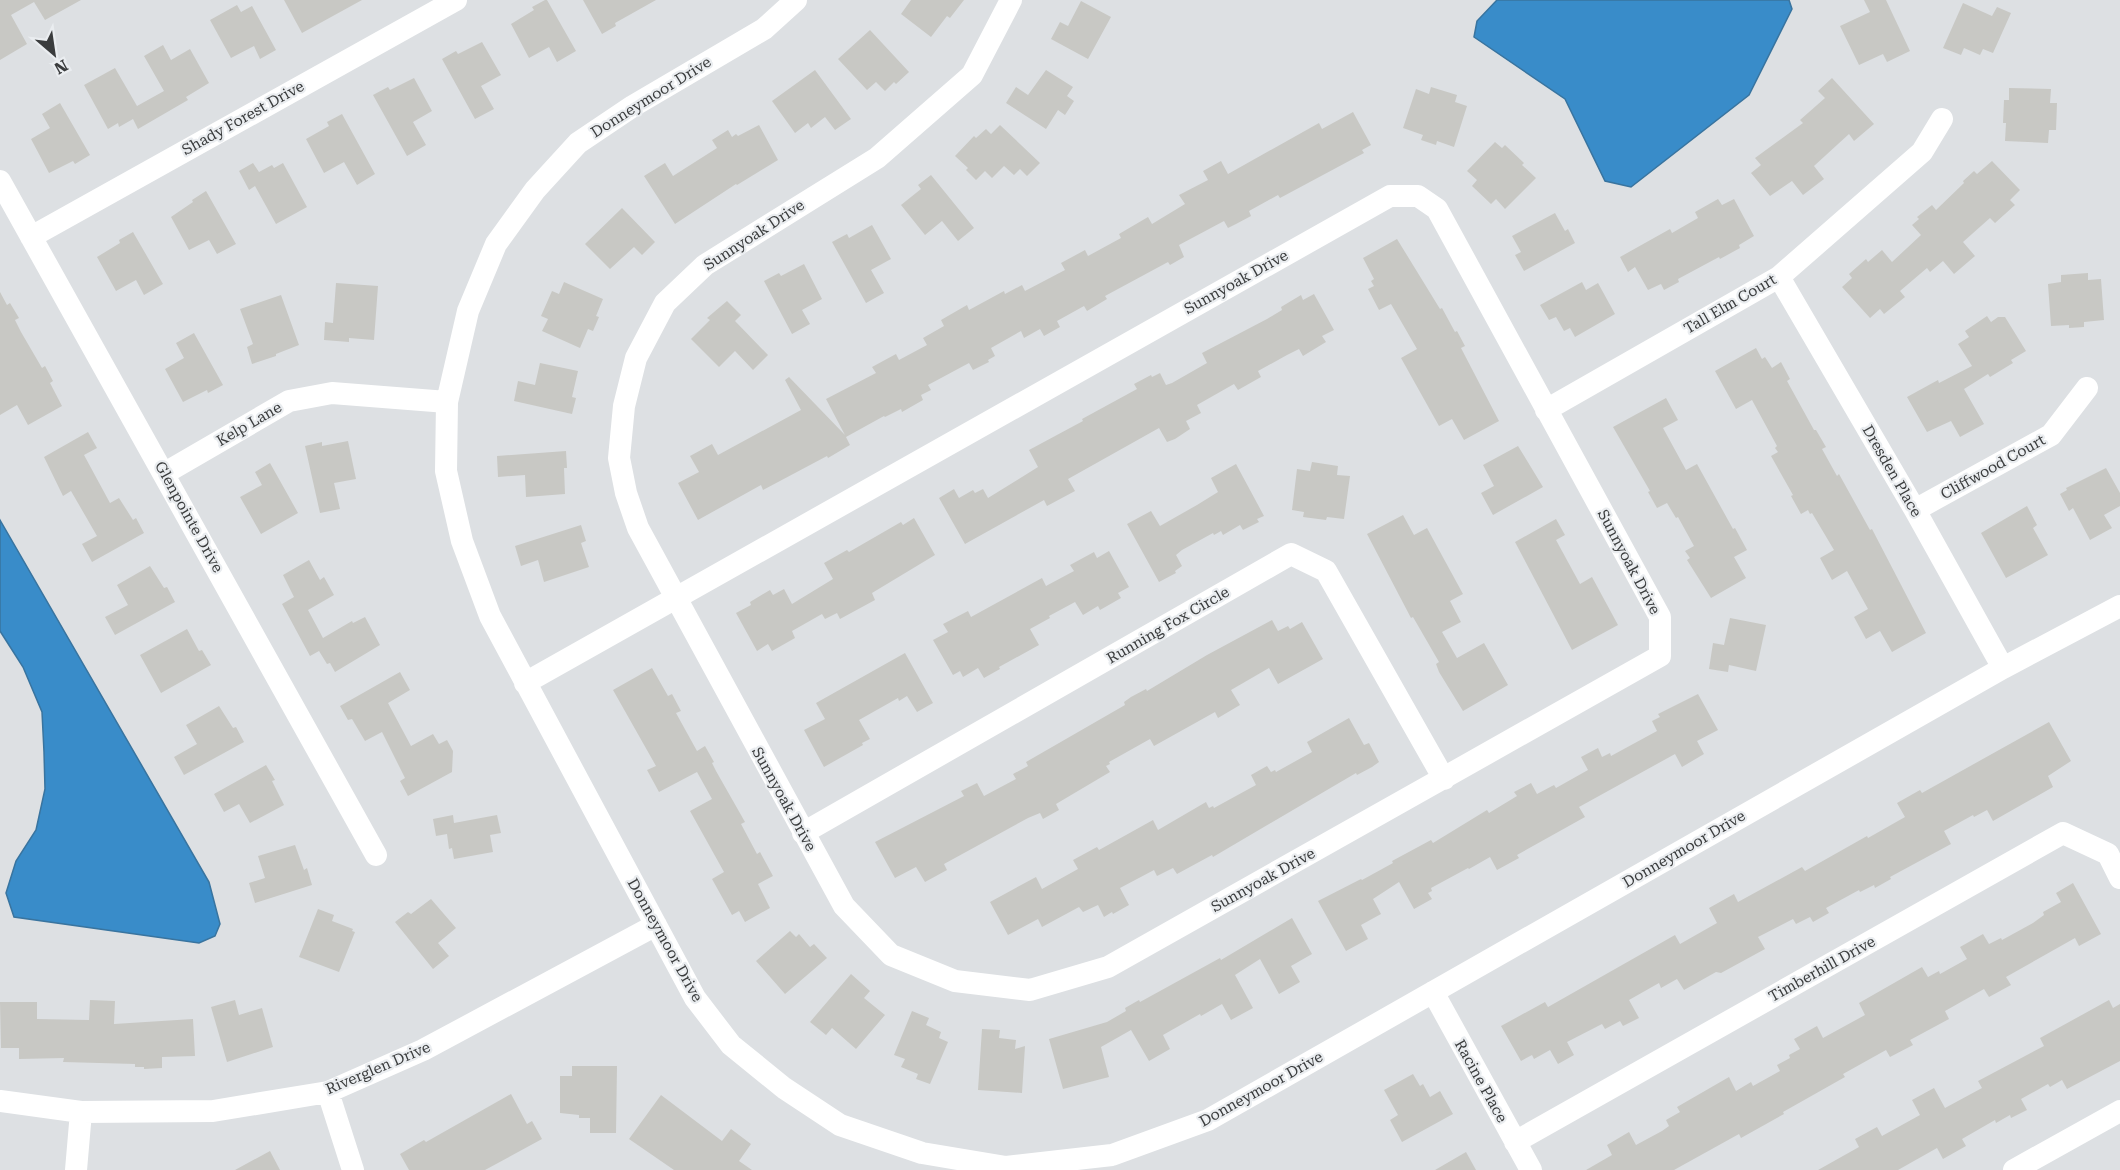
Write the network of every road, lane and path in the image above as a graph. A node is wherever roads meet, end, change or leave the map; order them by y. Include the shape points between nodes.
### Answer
1 (456, 0) edge
2 (796, 0) edge
3 (1011, 0) edge
4 (1942, 119) dead end
5 (0, 181) edge
6 (31, 237) junction
7 (1779, 277) junction
8 (2087, 388) dead end
9 (447, 402) junction
10 (1546, 410) junction
11 (165, 473) junction
12 (1915, 510) junction
13 (675, 597) junction
14 (2120, 606) edge
15 (2003, 668) junction
16 (525, 683) junction
17 (1444, 779) junction
18 (803, 833) junction
19 (376, 855) dead end
20 (2120, 878) edge
21 (656, 925) junction
22 (1433, 992) junction
23 (328, 1092) junction
24 (0, 1101) edge
25 (2120, 1111) edge
26 (81, 1112) junction
27 (1515, 1142) junction
28 (76, 1170) edge
29 (353, 1170) edge
30 (1531, 1170) edge
31 (2014, 1170) edge

1 - 6 street, Shady Forest Drive
2 - 9 street, Donneymoor Drive via 764,29 578,142 535,190 496,244 468,311
3 - 13 street, Sunnyoak Drive via 972,75 877,158 705,265 665,303 636,358 624,406 619,458 638,528
4 - 7 street, Tall Elm Court via 1922,152
5 - 6 street, Glenpointe Drive
6 - 11 street, Glenpointe Drive
7 - 10 street, Tall Elm Court
7 - 12 street, Dresden Place
8 - 12 street, Cliffwood Court via 2051,435
9 - 11 street, Kelp Lane via 332,393 289,401
9 - 16 street, Donneymoor Drive via 446,471 462,541 490,616
10 - 13 street, Sunnyoak Drive via 1437,209 1418,196 1389,196
10 - 17 street, Sunnyoak Drive via 1660,617 1660,657
11 - 19 street, Glenpointe Drive
12 - 15 street, Dresden Place
13 - 16 street, Sunnyoak Drive
13 - 18 street, Sunnyoak Drive
14 - 15 street, Donneymoor Drive
15 - 22 street, Donneymoor Drive
16 - 21 street, Donneymoor Drive
17 - 18 street, Sunnyoak Drive via 1108,967 1030,990 955,981 891,956 844,906
17 - 18 street, Running Fox Circle via 1326,571 1291,554
20 - 27 street, Timberhill Drive via 2108,854 2063,833
21 - 22 street, Donneymoor Drive via 695,998 731,1045 784,1088 840,1125 922,1153 1006,1167 1112,1155 1208,1120
21 - 23 street, Riverglen Drive via 423,1050
22 - 27 street, Racine Place
23 - 26 street, Riverglen Drive via 213,1111
23 - 29 street
24 - 26 street, Riverglen Drive
25 - 31 street
26 - 28 street
27 - 30 street, Racine Place

